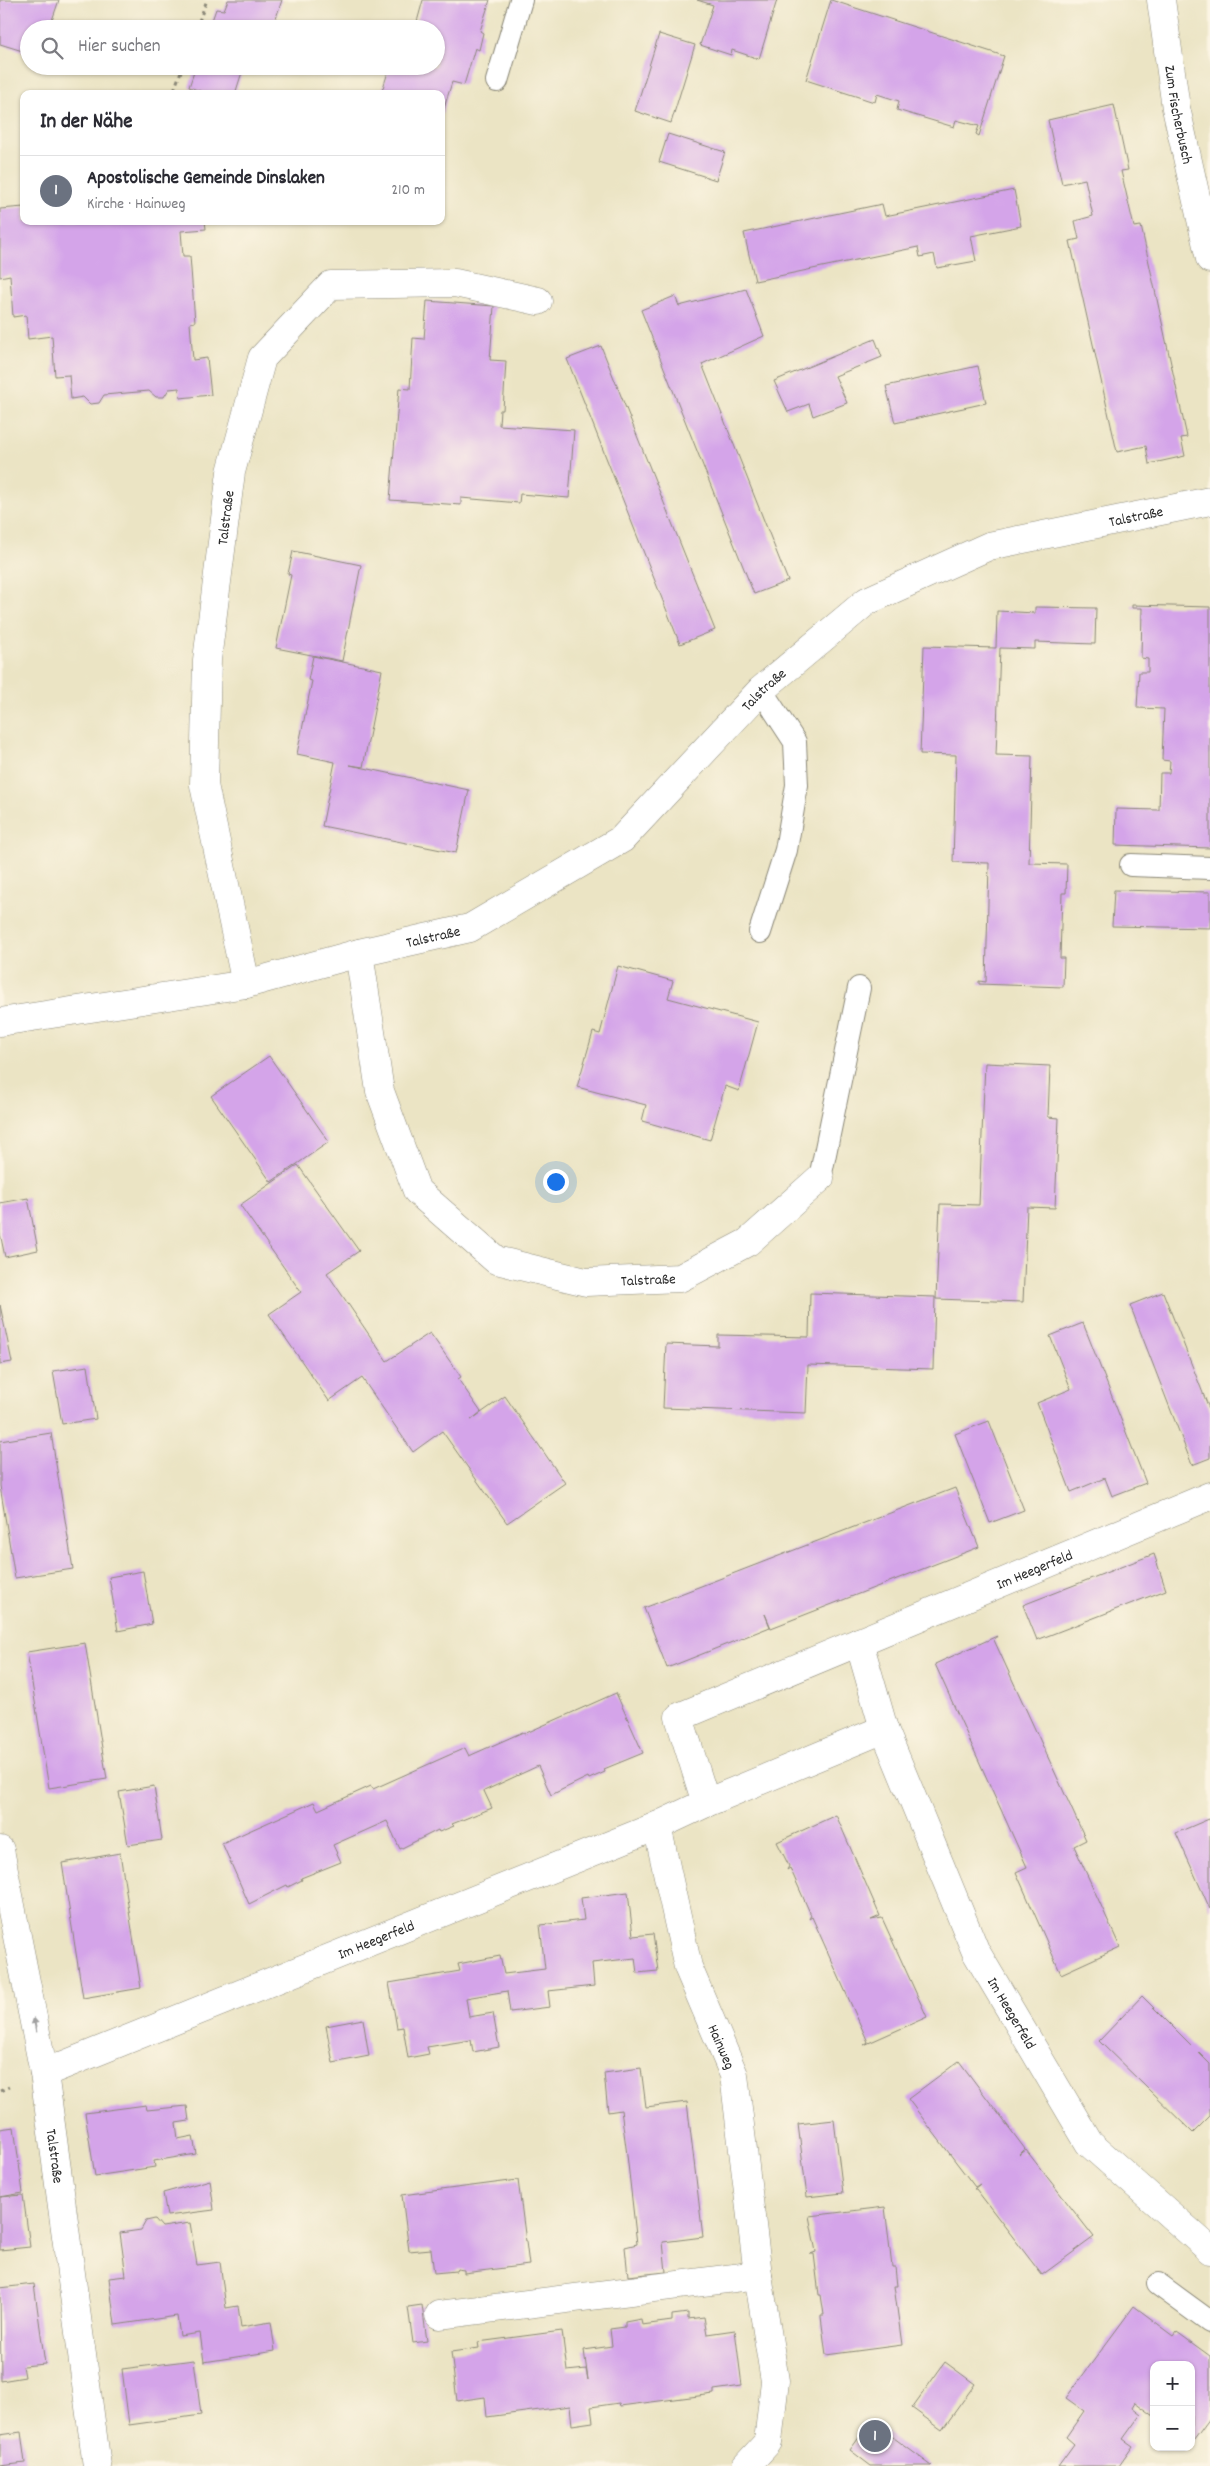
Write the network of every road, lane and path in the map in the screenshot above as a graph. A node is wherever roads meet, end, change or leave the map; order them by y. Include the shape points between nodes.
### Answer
1 (207, 0) edge
2 (521, 0) edge
3 (1161, 0) edge
4 (199, 20) edge
5 (180, 75) edge
6 (497, 81) dead end
7 (174, 90) dead end
8 (1210, 258) edge
9 (538, 301) dead end
10 (1210, 501) edge
11 (761, 690) junction
12 (1131, 865) dead end
13 (1210, 868) edge
14 (760, 932) dead end
15 (359, 953) junction
16 (246, 984) junction
17 (859, 988) dead end
18 (0, 1022) edge
19 (820, 1178) joint
20 (1210, 1496) edge
21 (859, 1642) junction
22 (884, 1729) junction
23 (706, 1802) junction
24 (657, 1826) junction
25 (0, 1850) edge
26 (44, 2073) junction
27 (1210, 2250) edge
28 (758, 2275) junction
29 (1158, 2284) dead end
30 (439, 2315) dead end
31 (1210, 2322) edge
32 (96, 2466) edge
33 (746, 2466) edge

1 - 4 path
2 - 6 lane
3 - 8 street, Zum Fischerbusch via 1176,108
5 - 7 path
9 - 16 street, Talstraße via 455,283 331,284 262,358 231,472 207,660 204,785
10 - 11 street, Talstraße via 989,546 867,601
11 - 14 lane via 794,742 797,785 786,850
11 - 15 street, Talstraße via 622,839 470,928
12 - 13 lane
15 - 16 street, Talstraße
15 - 19 street, Talstraße via 380,1091 417,1191 496,1260 586,1282 680,1278 748,1242
16 - 18 street, Talstraße
17 - 19 lane
20 - 21 street, Im Heegerfeld
21 - 22 street, Im Heegerfeld
21 - 23 street, Im Heegerfeld via 679,1717
22 - 23 street, Im Heegerfeld
22 - 27 street, Im Heegerfeld via 976,1952 1089,2143
23 - 24 street, Im Heegerfeld
24 - 26 street, Im Heegerfeld
24 - 28 street, Hainweg via 688,1967 734,2075
26 -> 25 street, Talstraße
26 - 32 street, Talstraße
28 - 30 street
28 - 33 street, Hainweg via 775,2381 768,2442
29 - 31 lane

